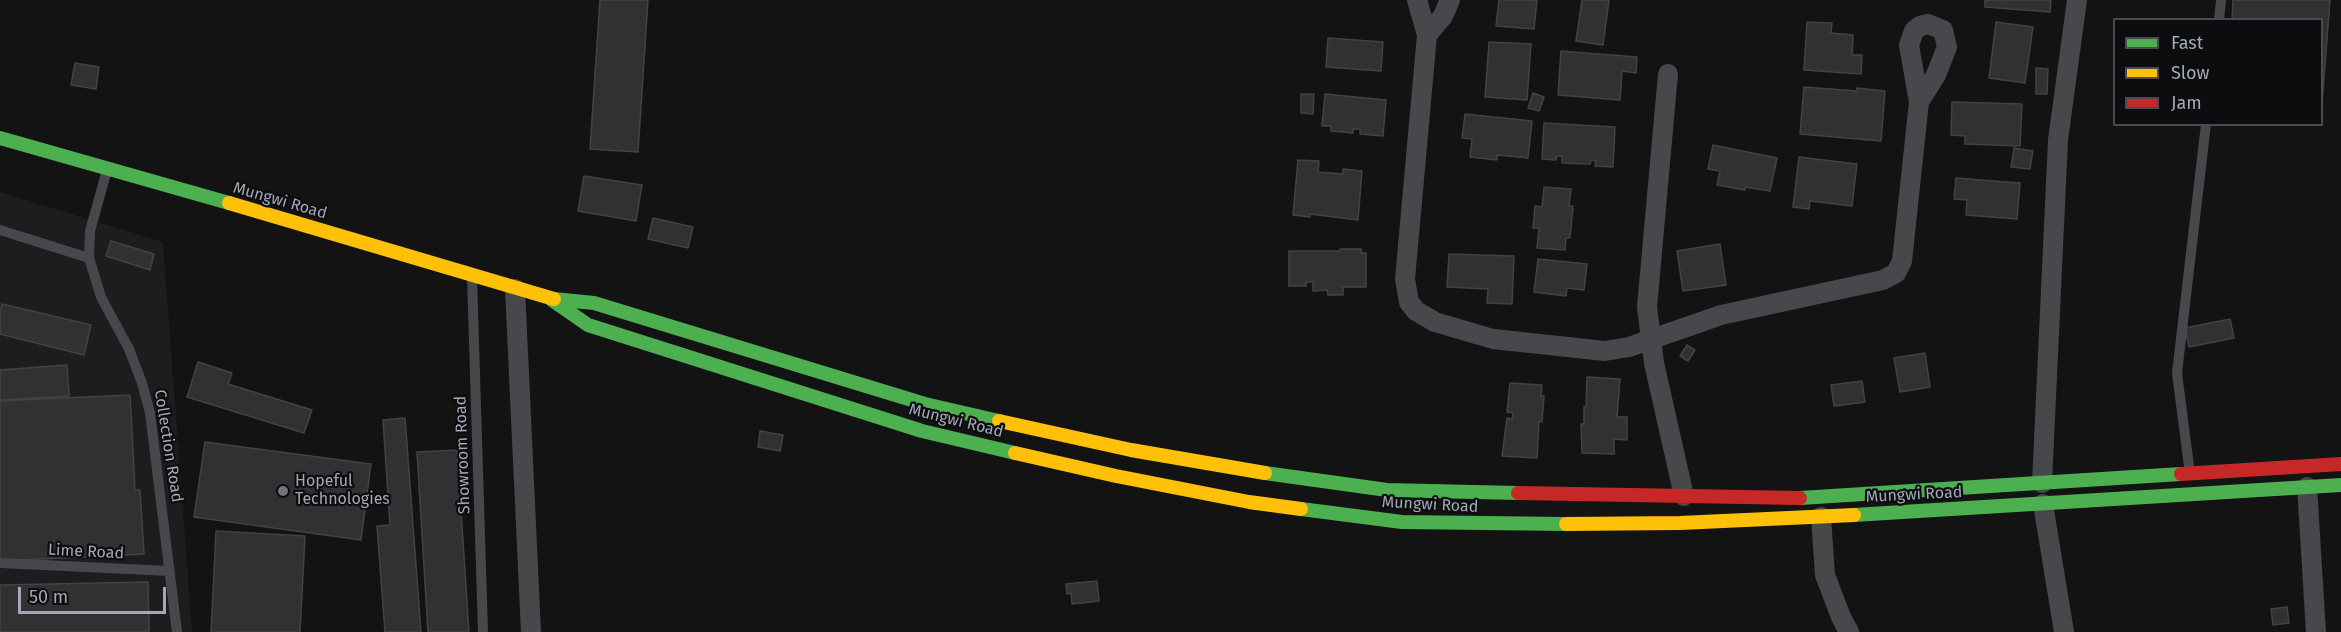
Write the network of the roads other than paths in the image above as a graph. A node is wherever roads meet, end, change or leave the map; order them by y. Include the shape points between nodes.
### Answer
1 (1417, 0) edge
2 (1450, 0) edge
3 (2077, 0) edge
4 (2221, 0) edge
5 (2219, 18) edge
6 (1427, 35) junction
7 (1668, 74) dead end
8 (1919, 102) dead end
9 (2206, 126) edge
10 (0, 138) edge
11 (107, 169) junction
12 (0, 230) edge
13 (90, 258) junction
14 (472, 277) junction
15 (515, 289) junction
16 (550, 299) junction
17 (1650, 339) junction
18 (2341, 464) edge
19 (2190, 474) junction
20 (2042, 483) junction
21 (2341, 485) edge
22 (2307, 487) junction
23 (1684, 496) junction
24 (2043, 504) junction
25 (1821, 517) junction
26 (0, 563) edge
27 (170, 571) junction
28 (177, 632) edge
29 (483, 632) edge
30 (531, 632) edge
31 (1850, 632) edge
32 (2064, 632) edge
33 (2316, 632) edge

1 - 6 street
2 - 6 street
3 - 20 street via 2058,140
4 - 5 lane
6 - 17 street via 1405,279 1409,302 1435,322 1493,339 1605,351
7 - 17 street via 1647,307
8 - 17 street via 1902,261 1896,273 1883,280 1721,315
9 - 19 lane via 2177,373
10 - 11 main road, Mungwi Road
11 - 13 lane, Collection Road via 90,231
11 - 14 main road, Mungwi Road
12 - 13 lane
13 - 27 lane, Collection Road via 101,297 129,349 150,413
14 - 15 main road, Mungwi Road
14 - 29 lane, Showroom Road
15 - 16 main road, Mungwi Road
15 - 30 street
16 - 23 main road, Mungwi Road via 594,303 925,404 1131,450 1243,470 1387,490
16 - 25 main road, Mungwi Road via 588,325 922,431 1249,502 1402,522 1471,524 1680,523
17 - 23 street
18 - 19 main road, Mungwi Road
19 - 20 main road, Mungwi Road
20 - 23 main road, Mungwi Road via 1818,498
21 - 22 main road, Mungwi Road
22 - 24 main road, Mungwi Road
22 - 33 street
24 - 25 main road, Mungwi Road
24 - 32 street
25 - 31 street via 1826,575
26 - 27 lane, Lime Road
27 - 28 lane, Collection Road

